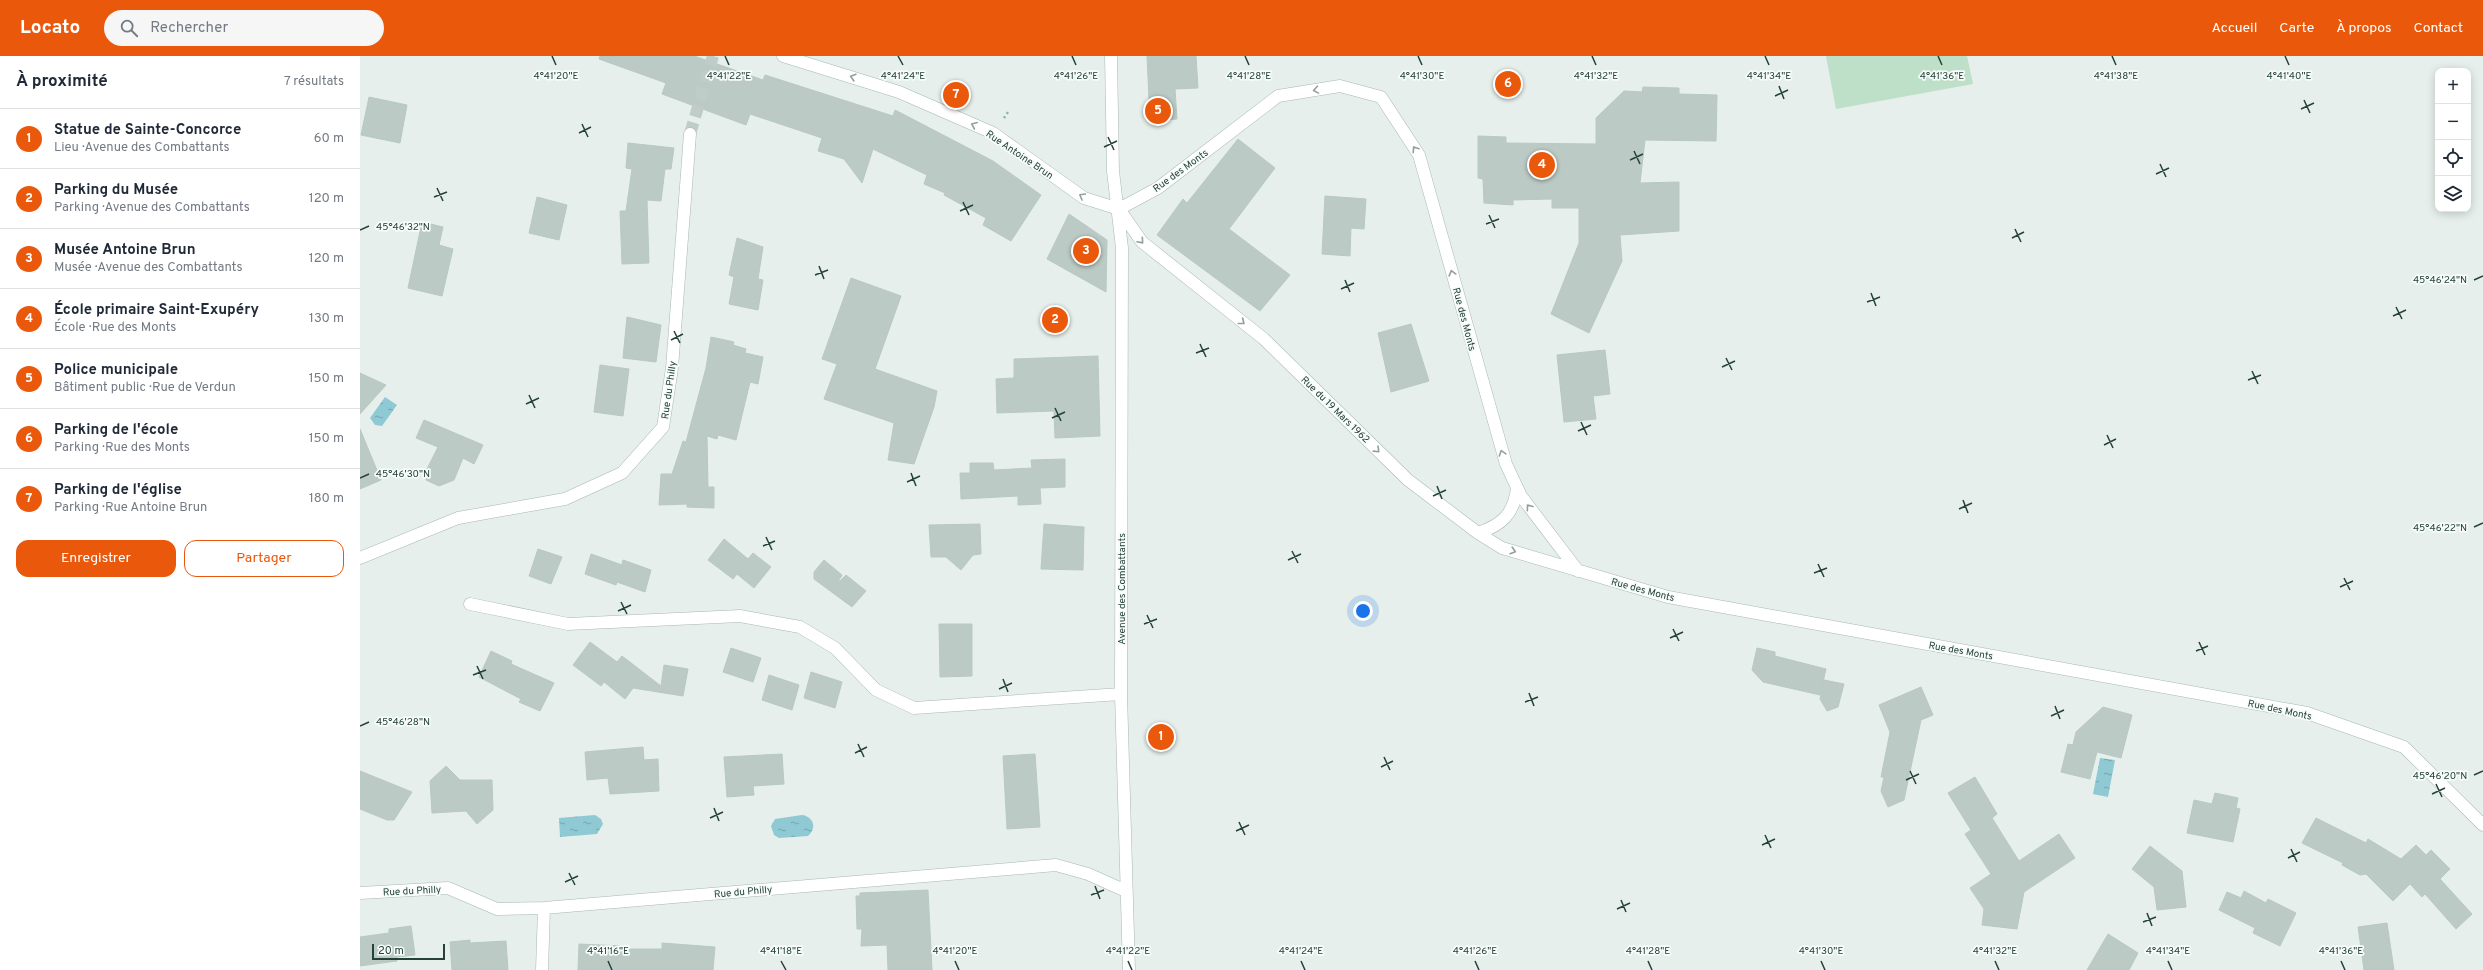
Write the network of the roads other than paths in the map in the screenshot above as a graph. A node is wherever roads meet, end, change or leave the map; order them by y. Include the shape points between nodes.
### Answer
1 (783, 56) edge
2 (1111, 56) edge
3 (690, 134) tunnel mouth
4 (1119, 209) junction
5 (1517, 488) junction
6 (1478, 533) junction
7 (360, 558) edge
8 (1578, 571) junction
9 (470, 604) dead end
10 (1121, 694) junction
11 (2483, 825) edge
12 (1126, 890) junction
13 (360, 893) edge
14 (544, 908) junction
15 (542, 970) edge
16 (1129, 970) edge

4 -> 1 street, Rue Antoine Brun via 1084,198 993,133 881,86
2 - 4 street, Avenue des Combattants via 1113,171
3 - 7 street, Rue du Philly via 672,368 663,427 622,473 565,499 458,518
5 -> 4 street, Rue des Monts via 1496,433 1419,155 1381,97 1340,86 1278,96 1158,188
4 -> 6 street, Rue du 19 Mars 1962 via 1142,242 1264,339 1408,480
4 - 10 street, Avenue des Combattants via 1122,248
5 - 6 street via 1514,504 1508,516 1496,527
8 -> 5 street, Rue des Monts via 1548,534
6 -> 8 street, Rue du 19 Mars 1962 via 1502,548
8 - 11 street, Rue des Monts via 1668,597 2307,713 2404,747
9 - 10 street via 568,624 740,616 800,627 835,648 876,690 914,708
10 - 12 street, Avenue des Combattants
12 - 14 street, Rue du Philly via 1088,874 1056,865
12 - 16 street, Avenue des Combattants
13 - 14 street, Rue du Philly via 448,888 497,909
14 - 15 street

